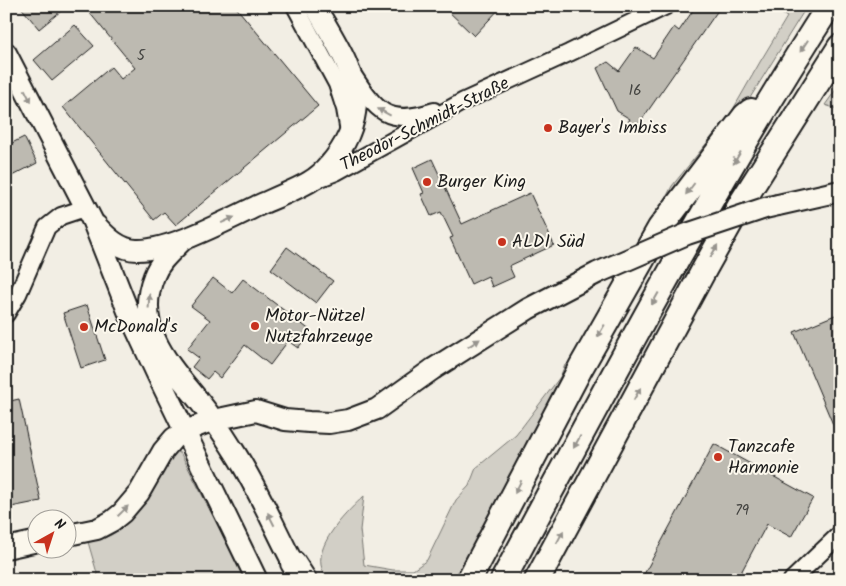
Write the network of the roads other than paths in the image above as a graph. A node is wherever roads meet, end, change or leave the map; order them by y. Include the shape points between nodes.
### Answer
1 (295, 6) edge
2 (315, 6) edge
3 (666, 6) edge
4 (829, 6) edge
5 (840, 47) edge
6 (6, 53) edge
7 (349, 69) junction
8 (778, 86) junction
9 (464, 102) junction
10 (349, 133) junction
11 (311, 181) junction
12 (840, 191) edge
13 (89, 215) junction
14 (183, 239) junction
15 (6, 314) edge
16 (214, 420) junction
17 (185, 431) junction
18 (78, 533) edge
19 (840, 534) edge
20 (28, 544) edge
21 (6, 548) edge
22 (298, 571) edge
23 (257, 580) edge
24 (469, 580) edge
25 (504, 580) edge
26 (537, 580) edge
27 (792, 580) edge

1 - 10 street via 336,84
2 - 7 main road
3 - 9 street, Theodor-Schmidt-Straße
4 -> 8 highway
26 -> 5 highway via 742,202
6 -> 13 main road
9 -> 7 street via 418,117 392,116 371,102
7 - 10 main road via 356,105
8 -> 24 highway via 746,116 660,228 581,367
8 -> 25 highway via 679,256
9 - 11 street, Theodor-Schmidt-Straße via 336,172
10 - 11 main road via 329,166
14 -> 11 main road, Theodor-Schmidt-Straße
16 -> 12 main road, bridge via 256,412 285,420 329,423 348,420 377,409 528,309 606,269 687,234 765,208
13 - 14 main road, Theodor-Schmidt-Straße via 114,242 128,249 158,247
13 - 15 street via 61,216 47,228
13 - 17 main road via 130,316
16 -> 14 main road via 167,362 150,325 149,290 154,276 162,261
16 - 17 main road
22 -> 16 main road via 236,454
18 -> 17 main road via 97,529 122,513 139,493 163,451
17 - 23 main road
19 - 27 street
20 - 21 main road

